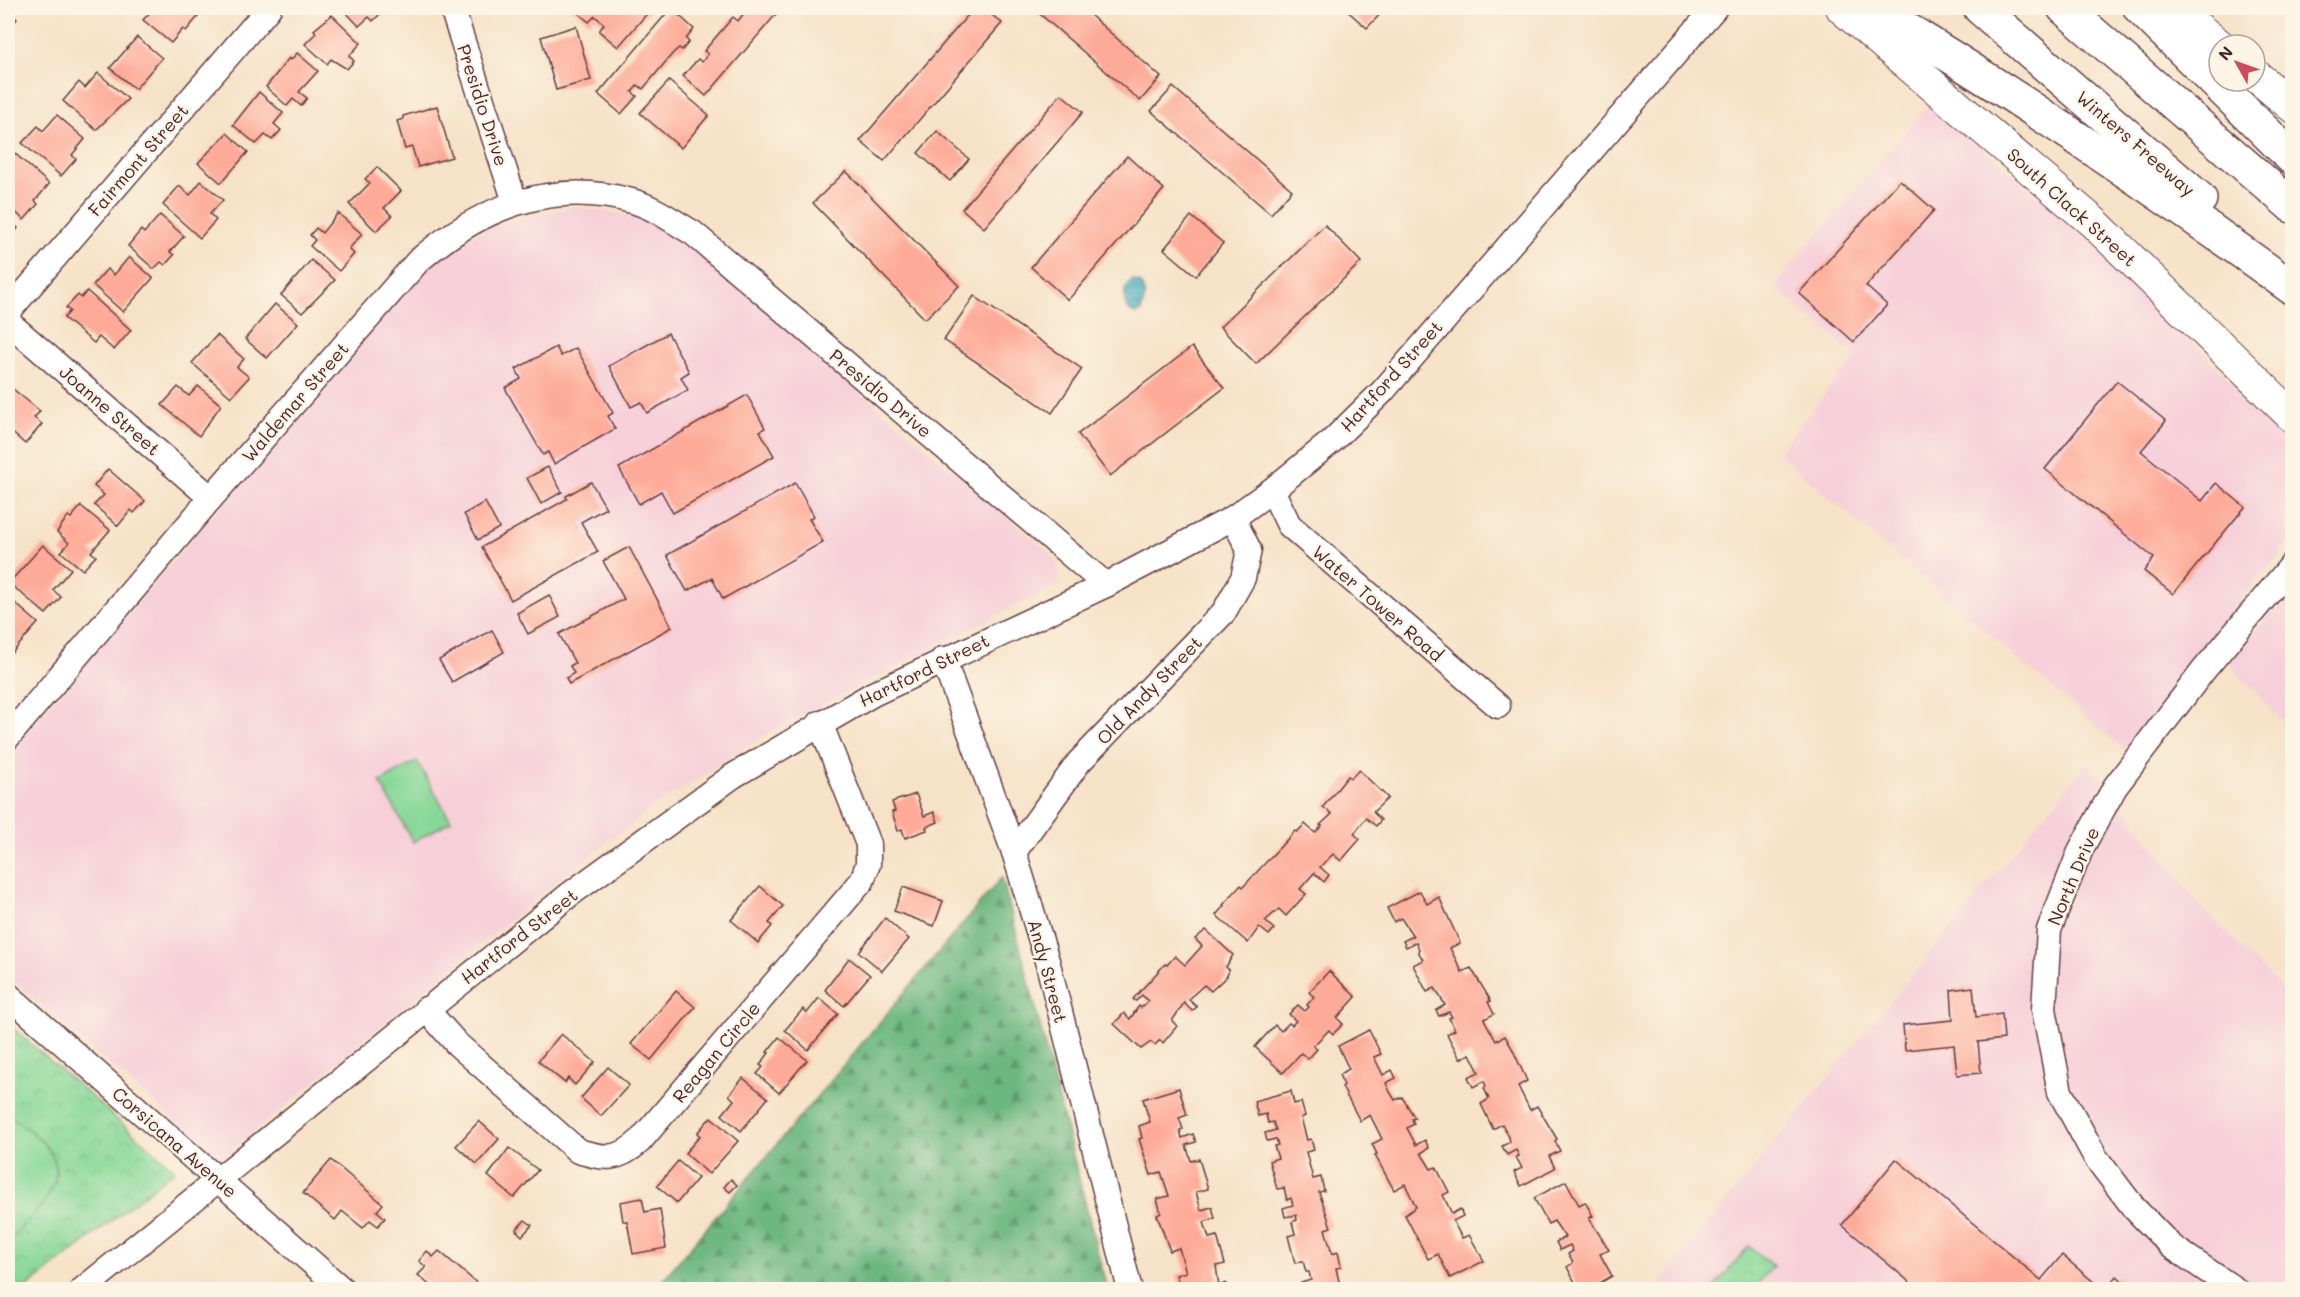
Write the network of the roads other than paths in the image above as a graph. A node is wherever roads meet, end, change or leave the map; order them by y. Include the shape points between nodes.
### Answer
1 (269, 8) edge
2 (452, 8) edge
3 (1715, 8) edge
4 (1842, 8) edge
5 (1872, 8) edge
6 (1980, 8) edge
7 (2064, 8) edge
8 (2140, 8) edge
9 (2173, 8) edge
10 (2207, 35) edge
11 (2267, 85) edge
12 (2292, 106) edge
13 (2292, 158) edge
14 (515, 202) junction
15 (2292, 206) edge
16 (651, 209) joint
17 (2292, 277) edge
18 (2292, 288) edge
19 (8, 312) edge
20 (8, 322) edge
21 (2292, 416) edge
22 (1272, 490) junction
23 (211, 498) junction
24 (1233, 518) junction
25 (2292, 565) edge
26 (1106, 585) junction
27 (943, 659) junction
28 (1498, 706) dead end
29 (820, 723) junction
30 (8, 737) edge
31 (1014, 852) junction
32 (8, 994) edge
33 (426, 1009) junction
34 (218, 1179) junction
35 (82, 1290) edge
36 (343, 1290) edge
37 (1130, 1290) edge
38 (2236, 1290) edge

1 - 19 street, Fairmont Street
2 - 14 street, Presidio Drive
3 - 22 street, Hartford Street via 1382,392 1332,441
4 - 21 main road, South Clack Street via 2093,222
5 - 18 highway via 2182,208
6 - 17 highway, Winters Freeway
7 - 15 highway
8 - 13 highway
9 - 10 main road
11 - 12 main road
14 - 16 street, Waldemar Street via 571,194 609,196
14 - 23 street, Waldemar Street via 472,220 418,261
16 - 26 street, Presidio Drive via 693,234
20 - 23 street, Joanne Street
22 - 24 street, Hartford Street
22 - 28 street, Water Tower Road via 1289,525
23 - 30 street, Waldemar Street
24 - 26 street, Hartford Street
24 - 31 street, Old Andy Street via 1249,550 1243,578 1224,612 1080,762
25 - 38 street, North Drive via 2203,671 2115,787 2080,849 2049,930 2044,1009 2060,1092 2096,1158 2134,1208 2171,1246
26 - 27 street, Hartford Street
27 - 29 street, Hartford Street
27 - 31 street, Andy Street
29 - 33 street, Hartford Street via 693,804 569,895
29 - 33 street, Reagan Circle via 868,844 868,864 862,881 625,1155 599,1157 578,1150 457,1044
31 - 37 street, Andy Street via 1048,964
32 - 34 street, Corsicana Avenue
33 - 34 street, Hartford Street
34 - 35 street, Hartford Street
34 - 36 street, Corsicana Avenue

